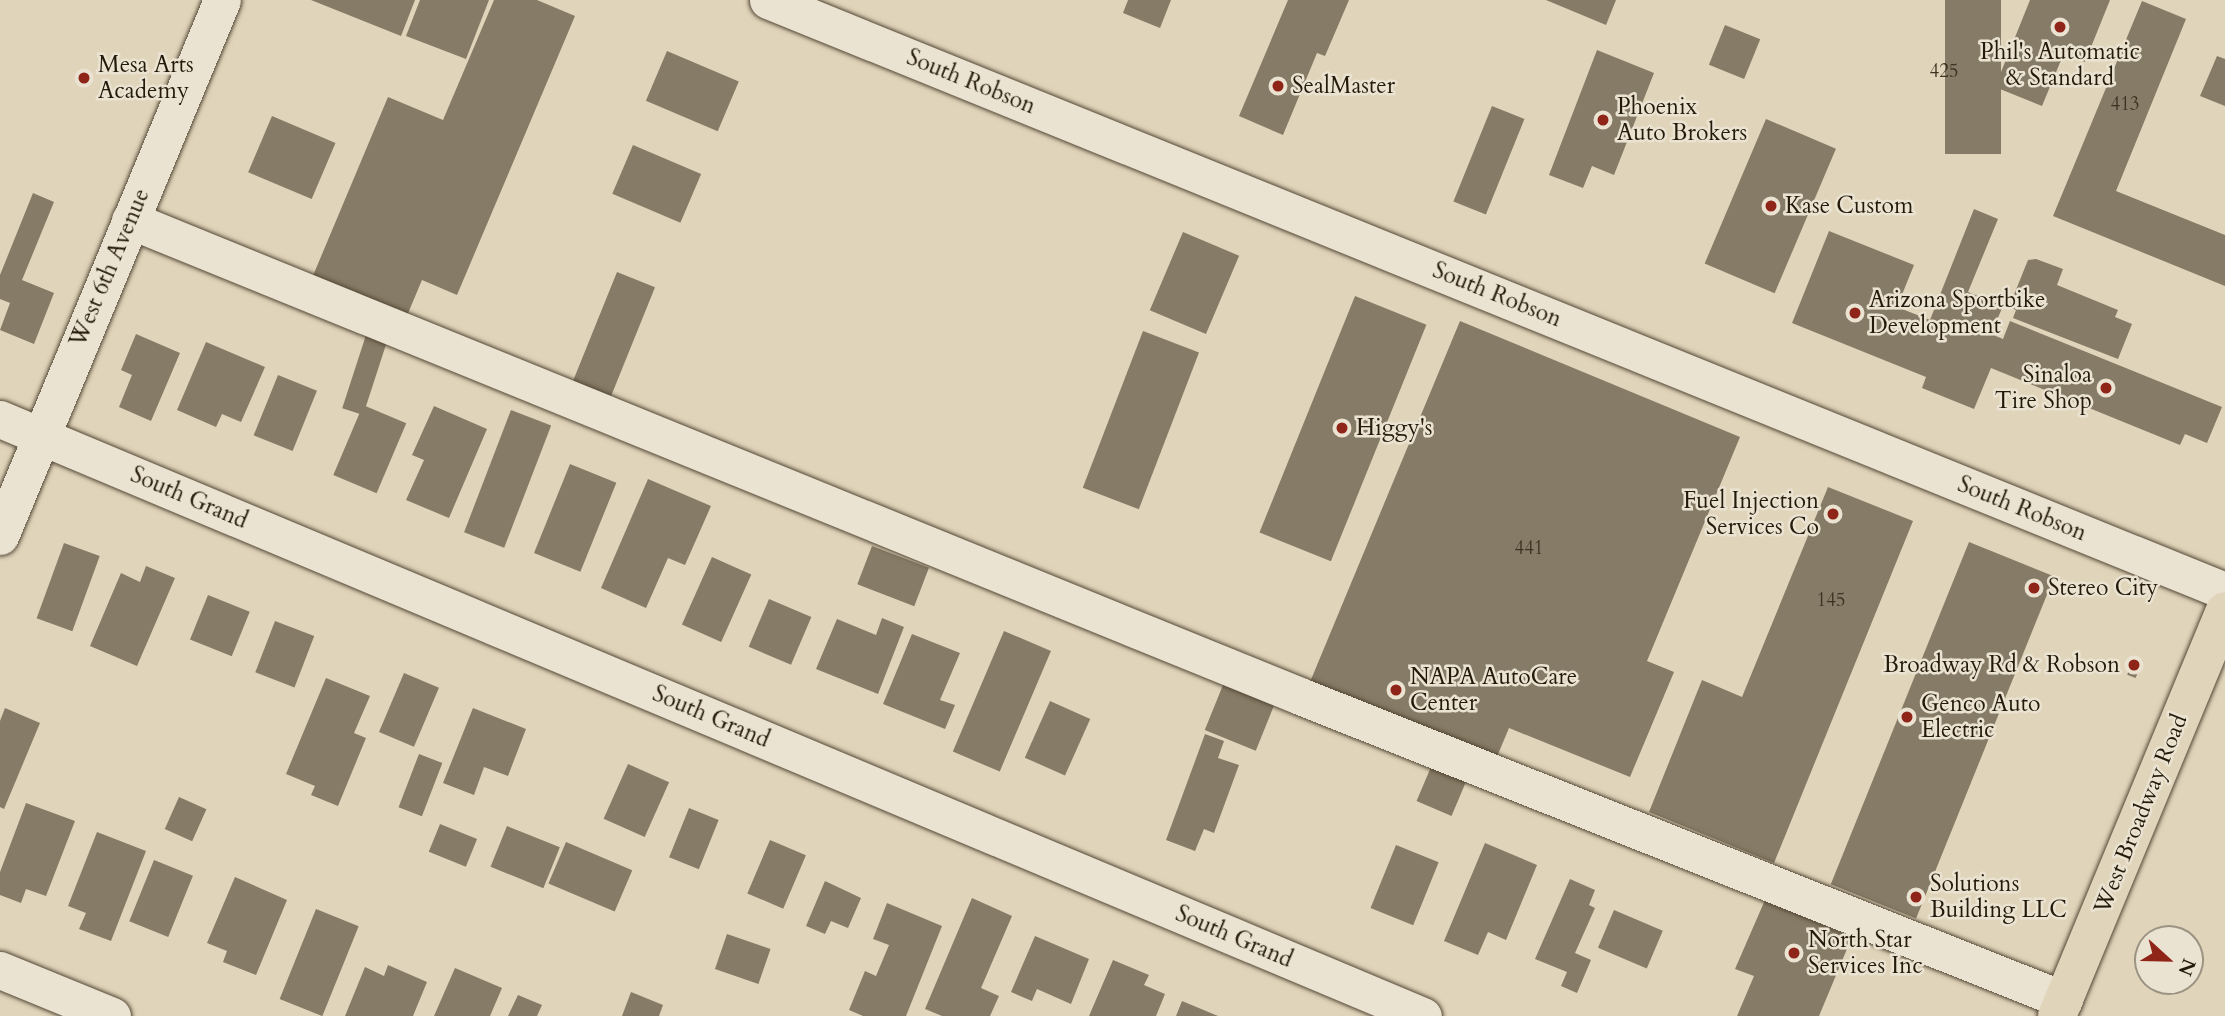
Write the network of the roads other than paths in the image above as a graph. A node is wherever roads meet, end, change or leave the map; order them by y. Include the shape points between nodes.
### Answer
1 (222, 0) edge
2 (768, 0) edge
3 (813, 8) edge
4 (130, 220) junction
5 (0, 419) edge
6 (41, 436) junction
7 (0, 536) edge
8 (2225, 591) edge
9 (2225, 611) edge
10 (0, 971) edge
11 (2061, 1008) edge
12 (112, 1016) edge
13 (1423, 1016) edge

1 - 4 street, West 6th Avenue
2 - 3 street, South Robson
3 - 8 street, South Robson
4 - 6 street, West 6th Avenue
4 - 11 street
5 - 6 street, South Grand
6 - 7 street, West 6th Avenue
6 - 13 street, South Grand
9 - 11 main road, West Broadway Road
10 - 12 street

